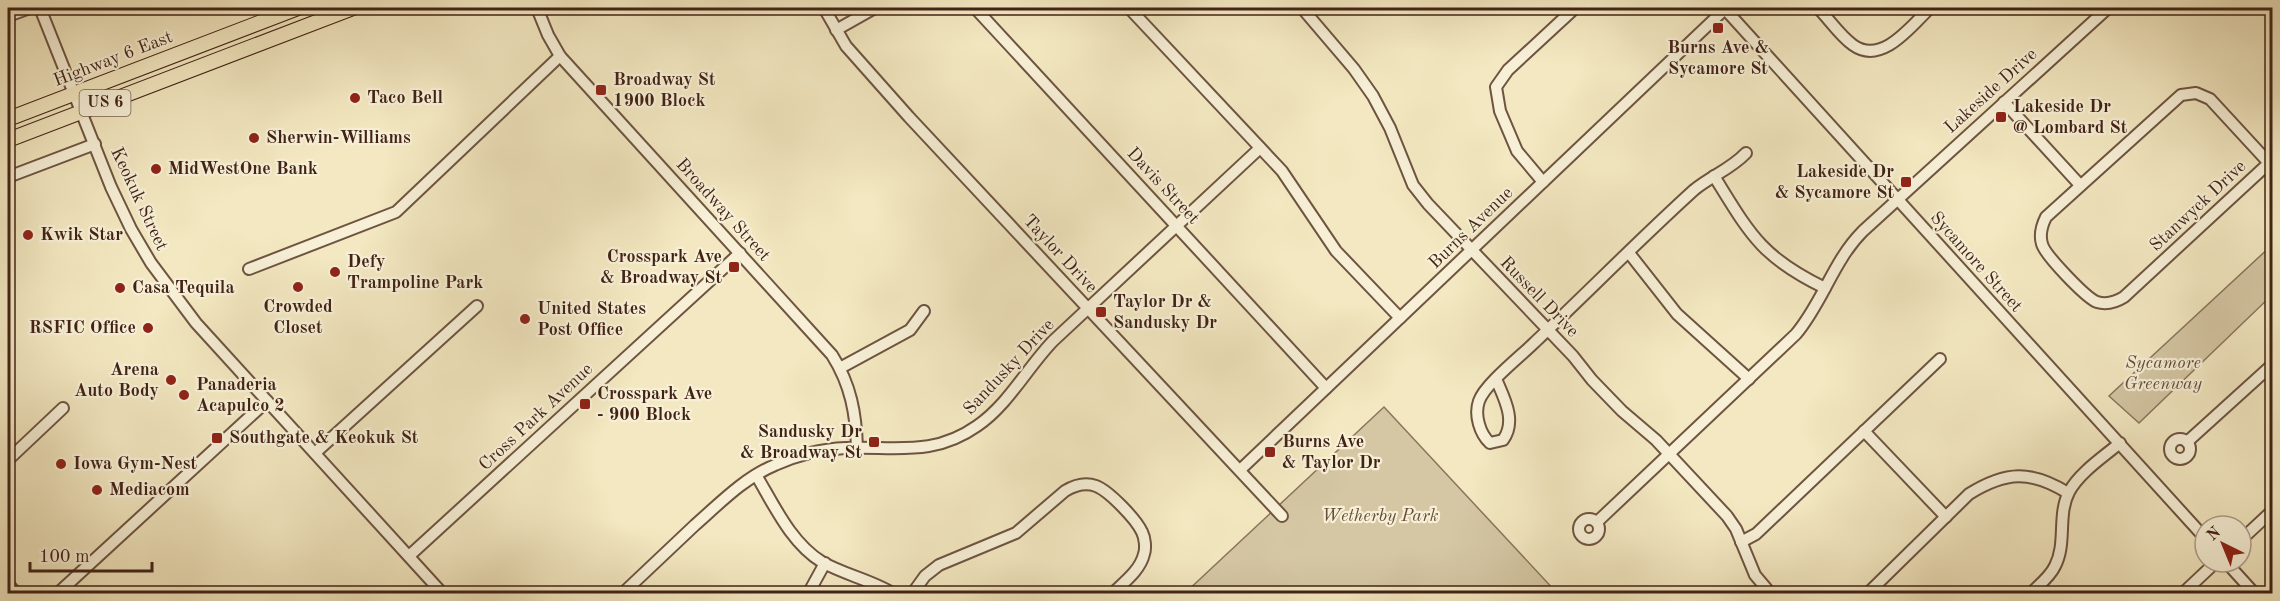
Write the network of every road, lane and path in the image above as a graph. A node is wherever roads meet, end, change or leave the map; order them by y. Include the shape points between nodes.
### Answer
1 (30, 8) edge
2 (40, 8) edge
3 (298, 8) edge
4 (353, 8) edge
5 (537, 8) edge
6 (824, 8) edge
7 (875, 8) edge
8 (975, 8) edge
9 (1129, 8) edge
10 (1302, 8) edge
11 (1575, 8) edge
12 (1724, 8) edge
13 (1818, 8) edge
14 (1930, 8) edge
15 (2108, 8) edge
16 (8, 16) edge
17 (836, 30) junction
18 (560, 56) junction
19 (74, 93) junction
20 (2004, 102) junction
21 (82, 112) junction
22 (8, 119) edge
23 (8, 140) edge
24 (95, 144) junction
25 (1260, 148) junction
26 (1746, 153) dead end
27 (2271, 165) edge
28 (1714, 176) junction
29 (8, 177) edge
30 (1543, 182) junction
31 (2080, 185) junction
32 (1897, 200) junction
33 (1177, 226) junction
34 (1471, 250) junction
35 (740, 253) junction
36 (1629, 253) junction
37 (249, 269) dead end
38 (1825, 288) junction
39 (477, 306) dead end
40 (1088, 308) junction
41 (924, 312) dead end
42 (1400, 318) junction
43 (1548, 330) junction
44 (1940, 359) dead end
45 (2272, 365) edge
46 (840, 368) junction
47 (1496, 379) junction
48 (1749, 379) junction
49 (1326, 388) junction
50 (267, 401) junction
51 (63, 408) dead end
52 (1864, 431) junction
53 (2187, 442) dead end
54 (2120, 443) junction
55 (856, 448) junction
56 (315, 453) junction
57 (1670, 454) junction
58 (8, 460) edge
59 (1240, 470) junction
60 (756, 475) junction
61 (2068, 493) junction
62 (2272, 511) edge
63 (1281, 516) dead end
64 (1946, 517) junction
65 (1597, 522) dead end
66 (2193, 525) edge
67 (2253, 529) edge
68 (1741, 542) junction
69 (409, 556) junction
70 (825, 563) junction
71 (2203, 574) edge
72 (2237, 574) edge
73 (8, 584) edge
74 (17, 594) edge
75 (57, 594) edge
76 (443, 594) edge
77 (622, 594) edge
78 (808, 594) edge
79 (894, 594) edge
80 (912, 594) edge
81 (1112, 594) edge
82 (1771, 594) edge
83 (1867, 594) edge
84 (2030, 594) edge
85 (2182, 594) edge
86 (2255, 594) edge

1 - 16 street
2 - 19 street, Keokuk Street
3 - 19 main road, Highway 6 East / US 6
4 - 21 main road, US 6
5 - 18 street, Broadway Street
6 - 17 street, Taylor Drive
7 - 17 street
8 - 33 street, Davis Street
9 - 25 street
10 - 34 street, Russell Drive via 1373,96 1413,185
11 - 30 street via 1508,70 1496,87 1497,100 1517,151
12 - 30 street, Burns Avenue
12 - 32 street, Sycamore Street
13 - 14 street via 1853,45 1872,51 1891,44
15 - 20 street, Lakeside Drive
17 - 40 street, Taylor Drive via 909,117
18 - 35 street, Broadway Street
18 - 37 street via 396,212
19 - 21 street, Keokuk Street
19 - 22 main road, Highway 6 East / US 6
20 - 31 street
20 - 32 street, Lakeside Drive
21 - 23 main road, US 6
21 - 24 street, Keokuk Street
24 - 29 street
24 - 50 street, Keokuk Street via 124,216 151,263 196,323
25 - 33 street, Sandusky Drive
25 - 42 street via 1289,180 1341,256
26 - 28 street
27 - 31 street, Stanwyck Drive via 2210,99 2188,93 2175,99
27 - 31 street, Stanwyck Drive via 2124,297 2109,303 2088,297 2041,242 2046,216
28 - 36 street
28 - 38 street via 1765,250 1789,270
30 - 34 street, Burns Avenue
32 - 38 street, Lakeside Drive via 1853,241
32 - 54 street, Sycamore Street
33 - 40 street, Sandusky Drive
33 - 49 street, Davis Street
34 - 42 street, Burns Avenue
34 - 43 street, Russell Drive
35 - 46 street, Broadway Street via 824,344
35 - 69 street, Cross Park Avenue
36 - 43 street
36 - 48 street via 1677,314
38 - 48 street, Lakeside Drive via 1804,324
39 - 56 street
40 - 55 street, Sandusky Drive via 1038,358 992,415 964,434 922,449
40 - 59 street, Taylor Drive
41 - 46 street via 910,330
42 - 49 street, Burns Avenue
43 - 47 street
43 - 57 street, Russell Drive via 1622,411
44 - 52 street
45 - 53 street
46 - 55 street, Broadway Street via 853,403
47 - 47 street via 1509,428 1503,440 1490,443 1480,430 1478,403
48 - 57 street, Lakeside Drive
49 - 59 street, Burns Avenue
50 - 56 street, Keokuk Street
50 - 75 street
51 - 58 street
52 - 64 street
52 - 68 street via 1756,534
54 - 61 street
54 - 66 street, Sycamore Street
55 - 60 street, Sandusky Drive via 810,453
56 - 69 street, Keokuk Street
57 - 65 street, Lakeside Drive
57 - 68 street, Russell Drive via 1727,516
59 - 63 street, Taylor Drive
60 - 70 street via 792,534
60 - 77 street, Sandusky Drive via 726,497
61 - 64 street via 2041,478 2013,475 1989,482 1969,494
61 - 84 street via 2059,558
62 - 67 street
64 - 83 street
68 - 82 street, Russell Drive via 1755,575
69 - 76 street, Keokuk Street
70 - 78 street
70 - 79 street
71 - 85 street
72 - 86 street
73 - 74 street
80 - 81 street via 939,565 1016,533 1065,490 1080,484 1108,492 1143,533 1142,560

